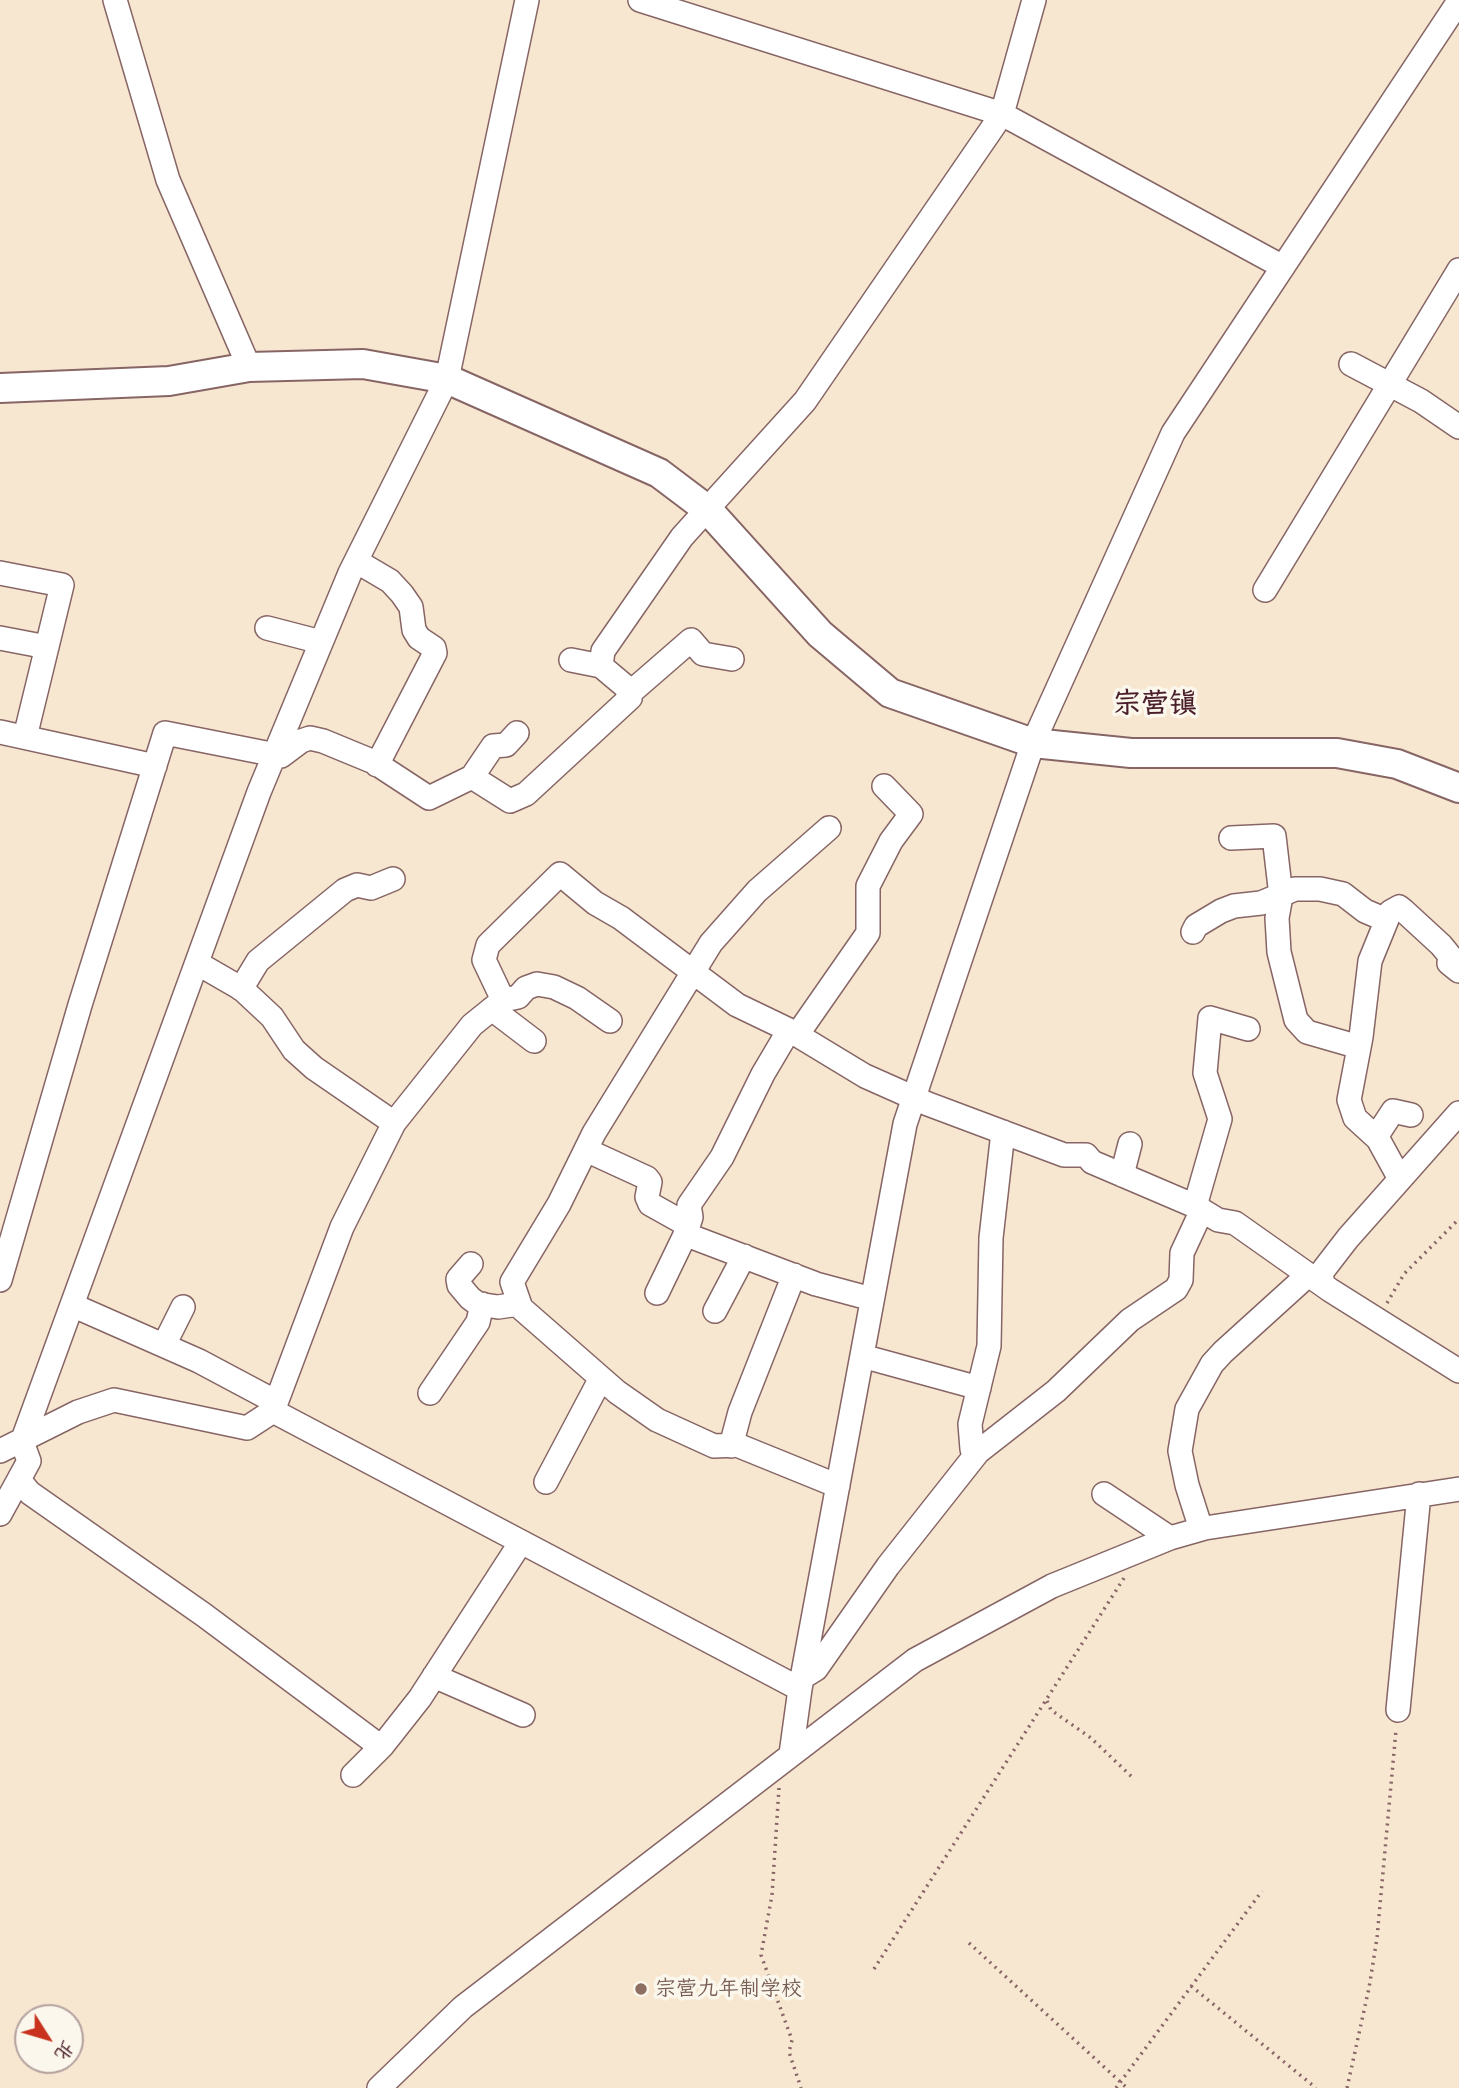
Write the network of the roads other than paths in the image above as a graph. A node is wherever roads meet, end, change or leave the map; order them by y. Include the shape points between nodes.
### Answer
1 (115, 0) edge
2 (527, 0) edge
3 (640, 0) edge
4 (1034, 0) edge
5 (1459, 1) edge
6 (1002, 114) junction
7 (1283, 267) junction
8 (1459, 270) edge
9 (1351, 364) dead end
10 (249, 367) junction
11 (447, 379) junction
12 (1390, 384) junction
13 (0, 388) edge
14 (1459, 427) edge
15 (708, 510) junction
16 (356, 561) junction
17 (0, 573) edge
18 (1265, 590) dead end
19 (267, 628) dead end
20 (0, 638) edge
21 (321, 642) junction
22 (47, 647) junction
23 (732, 659) dead end
24 (571, 660) dead end
25 (601, 666) junction
26 (630, 693) junction
27 (0, 732) edge
28 (517, 733) dead end
29 (25, 737) junction
30 (1033, 743) junction
31 (275, 753) junction
32 (377, 765) junction
33 (155, 766) junction
34 (472, 777) junction
35 (884, 786) dead end
36 (1459, 788) edge
37 (829, 828) dead end
38 (1231, 838) dead end
39 (393, 879) dead end
40 (1281, 896) junction
41 (1386, 920) junction
42 (1194, 932) dead end
43 (197, 964) junction
44 (1459, 971) edge
45 (691, 973) junction
46 (241, 989) junction
47 (498, 1005) junction
48 (610, 1021) dead end
49 (1248, 1029) dead end
50 (793, 1033) junction
51 (534, 1041) dead end
52 (1359, 1047) junction
53 (914, 1096) junction
54 (1459, 1113) edge
55 (1411, 1115) dead end
56 (394, 1123) junction
57 (1003, 1132) junction
58 (1376, 1137) junction
59 (1130, 1144) dead end
60 (586, 1150) junction
61 (1122, 1175) junction
62 (1400, 1179) junction
63 (1199, 1208) junction
64 (686, 1233) junction
65 (744, 1256) junction
66 (471, 1264) dead end
67 (794, 1275) junction
68 (0, 1280) edge
69 (1316, 1280) junction
70 (657, 1293) dead end
71 (872, 1299) junction
72 (482, 1304) junction
73 (519, 1304) junction
74 (72, 1305) junction
75 (183, 1307) dead end
76 (715, 1311) dead end
77 (164, 1345) junction
78 (862, 1356) junction
79 (1459, 1371) edge
80 (601, 1378) junction
81 (979, 1388) junction
82 (430, 1393) dead end
83 (274, 1406) junction
84 (22, 1442) junction
85 (731, 1446) junction
86 (0, 1451) edge
87 (978, 1452) junction
88 (20, 1480) junction
89 (547, 1482) dead end
90 (838, 1486) junction
91 (1459, 1489) edge
92 (1104, 1494) dead end
93 (1419, 1494) junction
94 (0, 1514) edge
95 (1201, 1529) junction
96 (1170, 1538) junction
97 (521, 1542) junction
98 (433, 1676) junction
99 (801, 1683) junction
100 (1398, 1710) road end
101 (523, 1715) dead end
102 (381, 1746) junction
103 (787, 1758) junction
104 (352, 1775) dead end
105 (379, 2088) edge

1 - 10 street via 168,180
2 - 11 street
3 - 6 street
4 - 6 street
5 - 7 street
6 - 7 street
6 - 15 street via 805,401
7 - 30 street via 1173,433
8 - 12 street
9 - 12 street
10 - 11 street via 363,364
10 - 13 street via 169,380
11 - 15 street via 659,473
11 - 16 street
12 - 14 street
12 - 18 street
15 - 25 street via 681,537 603,651
15 - 30 street via 820,634 890,693
16 - 21 street
16 - 32 street via 390,581 402,594 411,607 414,630 435,653
17 - 22 street via 62,585
19 - 21 street
20 - 22 street
21 - 31 street
22 - 29 street
23 - 26 street via 703,654 691,640
24 - 25 street
25 - 26 street
26 - 34 street via 630,698 519,798 510,801
27 - 29 street
28 - 34 street via 506,745 493,746
29 - 33 street
30 - 36 street via 1131,753 1337,753 1397,764
30 - 53 street
31 - 32 street via 281,756 310,738
31 - 33 street via 165,733
31 - 43 street
32 - 34 street via 429,798
33 - 68 street
35 - 50 street via 911,814 868,886 868,933
37 - 45 street via 757,891
38 - 40 street via 1274,836
39 - 46 street via 371,888 356,885 345,890 258,961
40 - 41 street via 1295,889 1333,892
40 - 42 street via 1234,905 1206,918
40 - 52 street via 1276,919 1279,952 1296,1020 1307,1032
41 - 44 street via 1399,907 1441,945 1450,956 1449,963
41 - 52 street via 1370,961
43 - 46 street
43 - 74 street
45 - 47 street via 561,874 488,945 484,960
45 - 50 street via 737,1005
45 - 60 street
46 - 56 street via 272,1017 294,1050 314,1068
47 - 48 street via 537,984 577,998
47 - 51 street
47 - 56 street via 472,1025
49 - 63 street via 1210,1018 1205,1073 1220,1119
50 - 53 street via 864,1076
50 - 64 street via 763,1074 722,1157 689,1205
52 - 58 street via 1349,1100 1355,1118
53 - 57 street
53 - 71 street
54 - 62 street
55 - 58 street via 1392,1111
56 - 83 street via 342,1227
57 - 61 street via 1064,1155 1086,1155
57 - 81 street via 991,1238 989,1346
58 - 62 street
59 - 61 street
60 - 64 street via 647,1178 650,1204 684,1223
60 - 73 street via 512,1282
61 - 63 street
62 - 69 street
63 - 69 street via 1218,1220 1234,1223
63 - 87 street via 1182,1253 1176,1289 1130,1320 1056,1391
64 - 65 street
64 - 70 street
65 - 67 street
65 - 76 street
66 - 72 street via 458,1279 459,1285
67 - 71 street
67 - 85 street
69 - 79 street
69 - 95 street via 1223,1352 1187,1409 1180,1451
71 - 78 street
72 - 73 street
72 - 82 street via 478,1322
73 - 80 street
74 - 77 street
74 - 84 street
75 - 77 street
77 - 83 street
78 - 81 street
78 - 90 street
80 - 85 street via 657,1420 714,1446
80 - 89 street
81 - 87 street via 970,1423 972,1449
83 - 84 street via 247,1428 114,1400 78,1412
83 - 97 street
84 - 86 street
84 - 88 street via 29,1461
85 - 90 street
87 - 99 street via 888,1566 817,1669
88 - 94 street
88 - 102 street via 30,1493
90 - 99 street
91 - 93 street
92 - 96 street
93 - 95 street
93 - 100 street
95 - 96 street
96 - 103 street via 1052,1586 915,1660
97 - 98 street
97 - 99 street
98 - 101 street
98 - 102 street
99 - 103 street
102 - 104 street
103 - 105 street via 463,2007

